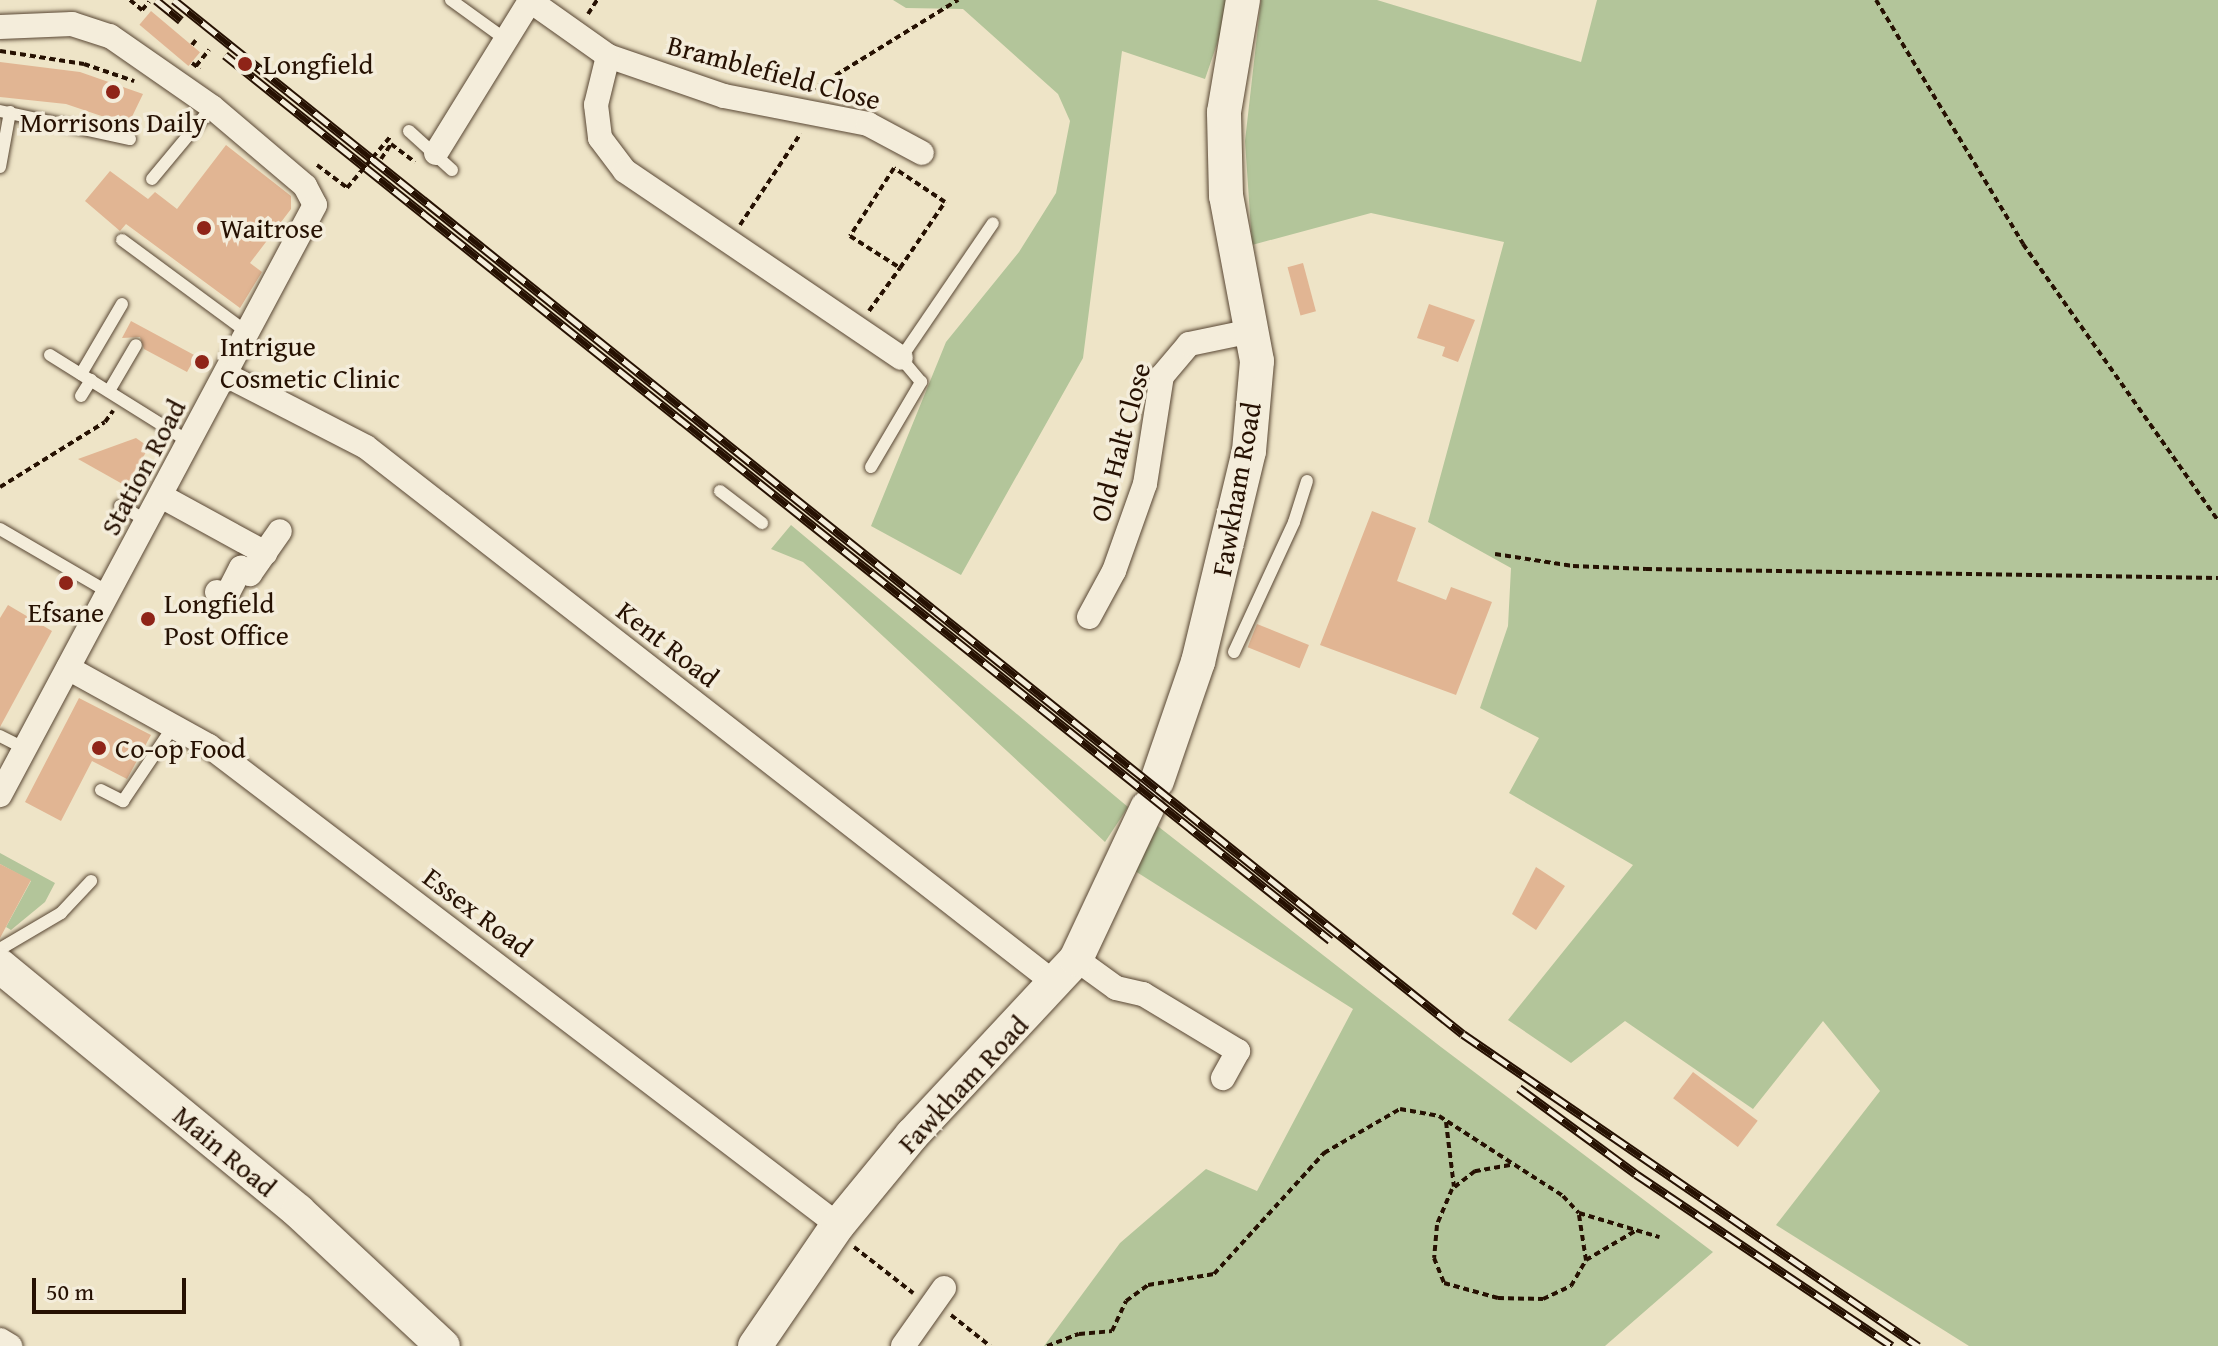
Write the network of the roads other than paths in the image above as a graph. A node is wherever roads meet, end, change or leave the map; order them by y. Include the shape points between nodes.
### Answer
1 (451, 0) edge
2 (529, 0) edge
3 (1243, 0) edge
4 (0, 27) edge
5 (509, 42) junction
6 (608, 56) junction
7 (212, 107) junction
8 (5, 112) edge
9 (409, 131) dead end
10 (130, 139) dead end
11 (922, 153) dead end
12 (444, 161) joint
13 (0, 167) edge
14 (152, 179) dead end
15 (993, 223) dead end
16 (122, 240) dead end
17 (122, 304) dead end
18 (1251, 331) junction
19 (248, 333) junction
20 (136, 345) dead end
21 (50, 355) dead end
22 (901, 358) junction
23 (226, 375) junction
24 (86, 377) junction
25 (115, 395) junction
26 (81, 396) dead end
27 (189, 442) junction
28 (871, 467) dead end
29 (1307, 481) dead end
30 (720, 491) dead end
31 (161, 496) junction
32 (120, 506) dead end
33 (148, 521) junction
34 (762, 523) dead end
35 (0, 529) edge
36 (280, 531) dead end
37 (265, 553) junction
38 (217, 592) dead end
39 (110, 593) junction
40 (1089, 617) dead end
41 (1234, 652) dead end
42 (68, 668) junction
43 (175, 724) junction
44 (0, 736) edge
45 (25, 749) junction
46 (101, 790) dead end
47 (0, 795) edge
48 (91, 881) dead end
49 (0, 963) edge
50 (1066, 972) junction
51 (1223, 1078) dead end
52 (836, 1228) junction
53 (936, 1299) road end
54 (0, 1340) edge
55 (10, 1346) edge
56 (443, 1346) edge
57 (755, 1346) edge
58 (903, 1346) edge

1 - 5 lane
2 - 5 street
2 - 6 street, Bramblefield Close
3 - 18 street, Fawkham Road via 1224,112 1226,196
4 - 7 street, Station Road via 37,23 91,28 148,58
5 - 12 street
6 - 11 street, Bramblefield Close via 724,96 868,124
6 - 22 street via 596,105 600,138 625,171
7 - 14 lane
7 - 19 street, Station Road via 314,199 313,212
8 - 10 lane
8 - 13 lane
9 - 12 lane
15 - 22 lane
16 - 19 lane
17 - 24 lane
18 - 40 street, Old Halt Close via 1189,344 1162,376 1145,484 1114,571
18 - 50 street, Fawkham Road via 1257,361 1251,436 1231,542 1198,662 1152,794
19 - 23 street, Station Road
20 - 25 lane
21 - 24 lane
22 - 28 lane via 921,382
23 - 27 street, Station Road
23 - 50 street, Kent Road via 366,447
24 - 25 lane
24 - 26 lane
25 - 27 lane
27 - 31 street, Station Road
29 - 41 lane via 1294,522
30 - 34 lane
31 - 33 street, Station Road
31 - 37 street
32 - 33 lane
33 - 39 street, Station Road
35 - 39 lane
36 - 37 street
37 - 38 street via 250,574 241,568 226,597
39 - 42 street, Station Road
42 - 43 street, Essex Road
42 - 45 street, Station Road
43 - 46 lane via 123,801
43 - 52 street, Essex Road
44 - 45 lane
45 - 47 street, Station Road
48 - 49 lane
49 - 56 street, Main Road via 298,1211
50 - 51 street, Kent Road via 1143,994 1238,1051
50 - 52 street, Fawkham Road via 912,1135
52 - 57 street, Fawkham Road
53 - 58 street
54 - 55 street

